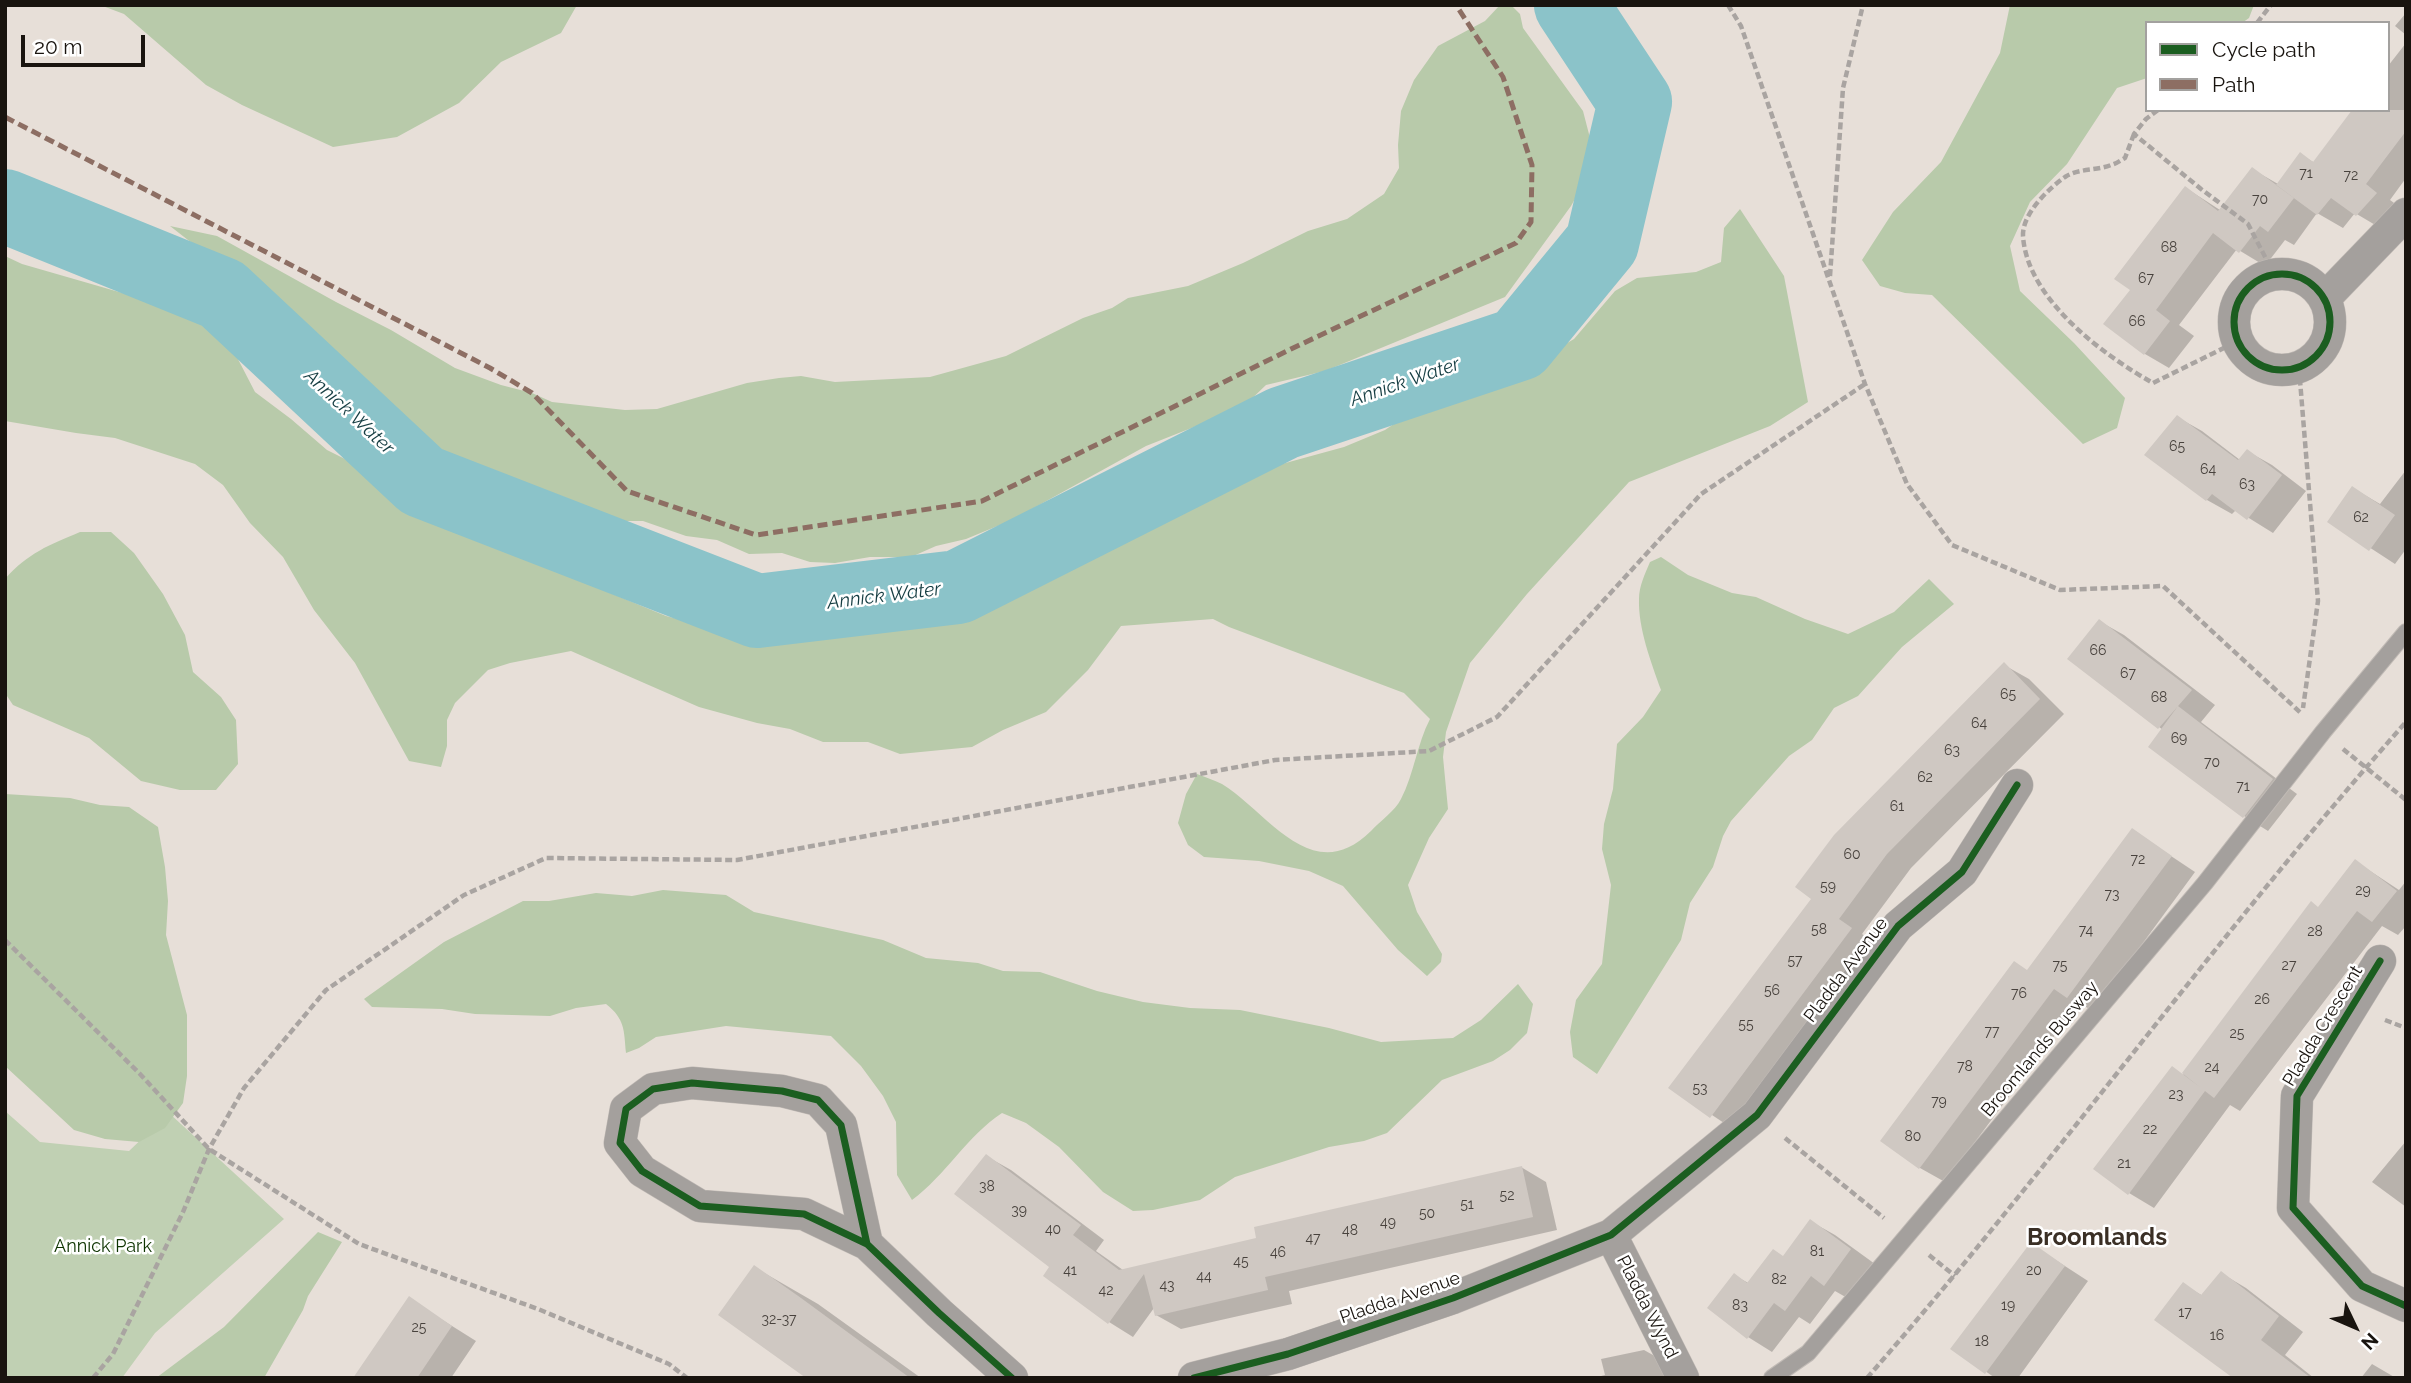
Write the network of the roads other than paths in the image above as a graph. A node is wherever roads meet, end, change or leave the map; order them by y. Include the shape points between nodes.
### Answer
1 (2406, 214) edge
2 (2324, 299) junction
3 (2406, 632) edge
4 (2017, 785) dead end
5 (2380, 961) dead end
6 (1611, 1235) junction
7 (867, 1244) junction
8 (2406, 1306) edge
9 (1012, 1378) edge
10 (1195, 1378) edge
11 (1684, 1378) edge
12 (1772, 1378) edge

1 - 2 street
2 - 2 street via 2330,330 2313,359 2299,368 2280,371 2263,367 2238,341 2234,328 2240,299 2250,286 2265,278 2286,275 2302,279
3 - 12 lane, Broomlands Busway via 2206,883 1808,1353
4 - 6 street, Pladda Avenue via 1962,872 1898,926 1757,1115
5 - 8 street, Pladda Crescent via 2297,1096 2293,1208 2362,1286
6 - 10 street, Pladda Avenue via 1452,1298 1289,1354
6 - 11 street, Pladda Wynd
7 - 7 street via 804,1214 701,1206 642,1171 620,1143 626,1109 653,1090 692,1083 782,1091 818,1100 841,1125
7 - 9 street

